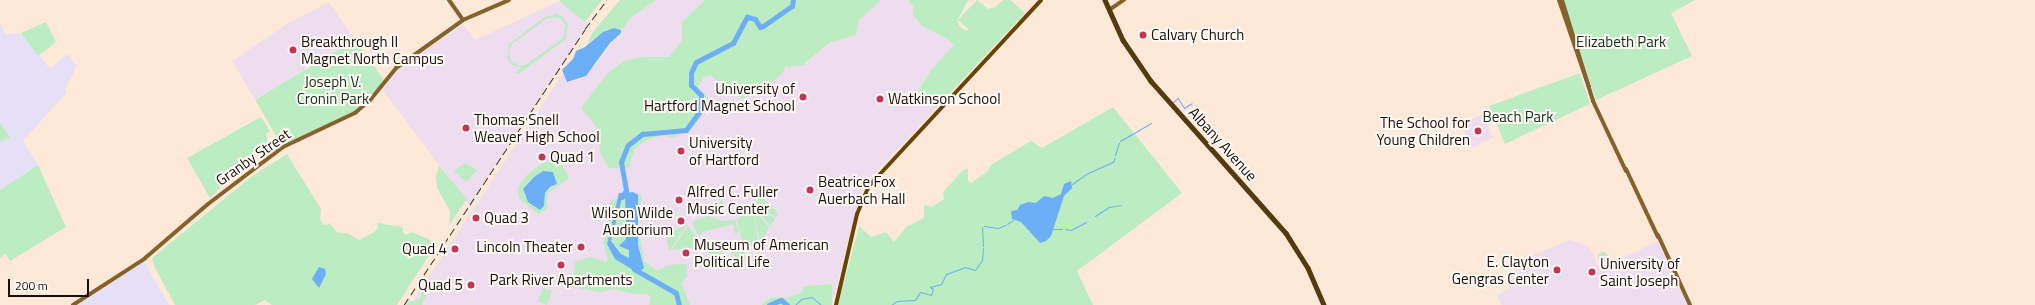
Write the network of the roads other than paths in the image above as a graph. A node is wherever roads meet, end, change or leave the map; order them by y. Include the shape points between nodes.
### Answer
1 (449, 0) edge
2 (509, 0) edge
3 (1041, 0) edge
4 (1105, 0) edge
5 (1124, 0) edge
6 (1558, 0) edge
7 (1562, 0) edge
8 (1109, 10) junction
9 (463, 20) junction
10 (1589, 87) junction
11 (73, 305) edge
12 (836, 305) edge
13 (1324, 305) edge
14 (1690, 305) edge

1 - 9 main road
2 - 9 main road, Granby Street
3 - 12 main road via 868,187 857,214
4 - 8 highway, Albany Avenue
5 - 8 main road
6 - 10 main road
7 - 10 main road
8 - 13 highway, Albany Avenue via 1130,52 1151,81 1286,233 1308,268
9 - 11 main road, Granby Street via 396,68 371,99 355,113 283,146 208,204 144,259
10 - 14 main road via 1619,158

